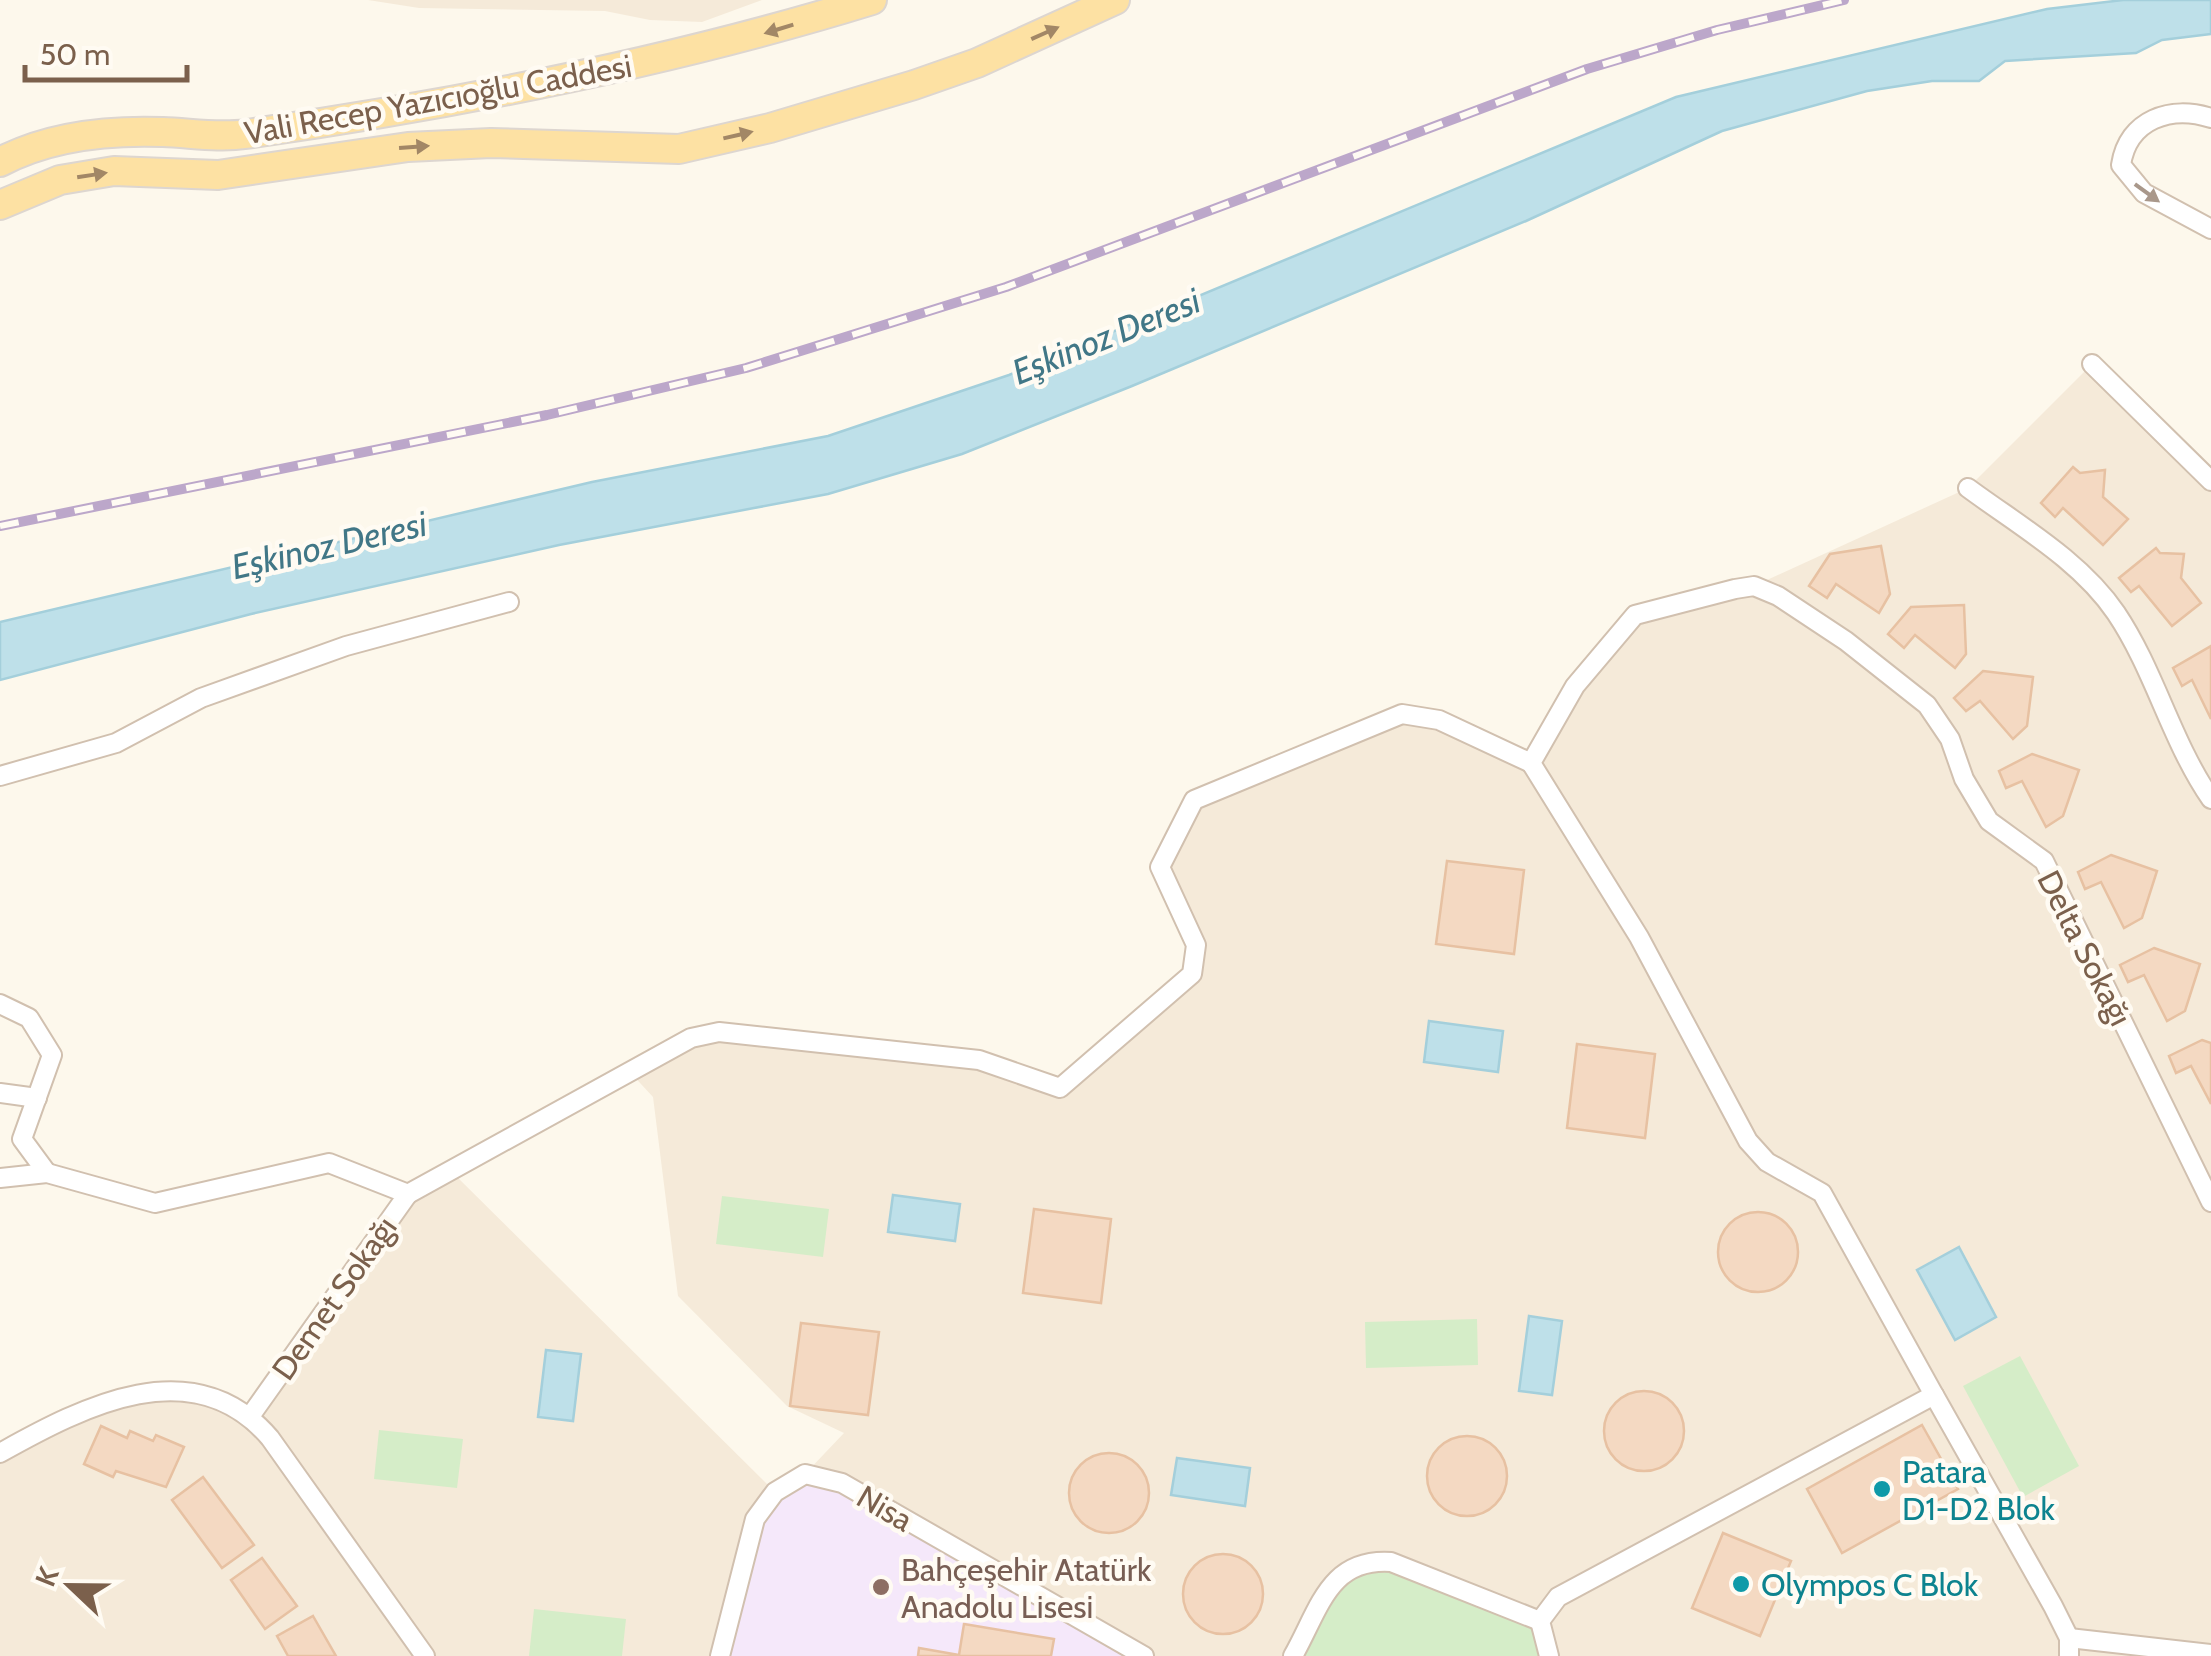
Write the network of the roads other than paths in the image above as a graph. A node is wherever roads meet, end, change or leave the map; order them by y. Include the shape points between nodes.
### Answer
1 (872, 0) edge
2 (1115, 0) edge
3 (2211, 118) edge
4 (0, 162) edge
5 (0, 205) edge
6 (2211, 229) edge
7 (2092, 364) dead end
8 (2211, 481) edge
9 (1968, 488) dead end
10 (509, 602) dead end
11 (1531, 763) junction
12 (0, 776) edge
13 (2211, 799) edge
14 (0, 1004) edge
15 (0, 1094) edge
16 (37, 1098) junction
17 (47, 1173) junction
18 (0, 1178) edge
19 (408, 1194) junction
20 (2211, 1202) edge
21 (1934, 1395) junction
22 (251, 1415) junction
23 (0, 1454) edge
24 (1540, 1621) junction
25 (2069, 1647) edge
26 (2211, 1654) edge
27 (425, 1656) edge
28 (720, 1656) edge
29 (1144, 1656) edge
30 (1293, 1656) edge
31 (1548, 1656) edge

1 -> 4 main road, Vali Recep Yazıcıoğlu Caddesi via 629,67 240,135 70,137
5 -> 2 main road, Vali Recep Yazıcıoğlu Caddesi via 60,180 114,171 218,175 391,149 474,144 679,149 914,86
3 -> 6 street via 2186,110 2156,119 2133,133 2121,166 2144,193
7 - 8 street
9 - 13 street via 2084,576 2114,611
10 - 12 street via 346,646 201,698 116,743
11 - 19 street via 1439,720 1402,714 1194,800 1160,867 1196,945 1192,974 1060,1088 980,1060 719,1032 691,1038
11 - 20 street, Delta Sokağı via 1575,686 1635,616 1736,588 1754,586 1778,596 1927,705 1989,821 2044,861
11 - 21 street via 1640,937 1748,1142 1766,1162 1822,1193
14 - 16 street via 29,1018 52,1055
15 - 16 street
16 - 17 street via 22,1139
17 - 18 street, Demet Sokağı
17 - 19 street, Demet Sokağı via 156,1203 328,1163
19 - 22 street, Demet Sokağı
21 - 24 street via 1558,1597
21 - 25 street
22 - 23 street via 195,1392 133,1393
22 - 27 street
24 - 30 street via 1391,1562 1364,1560 1342,1571
24 - 31 street
25 - 26 street
28 - 29 street, Nisa via 755,1519 775,1492 805,1474 842,1483

